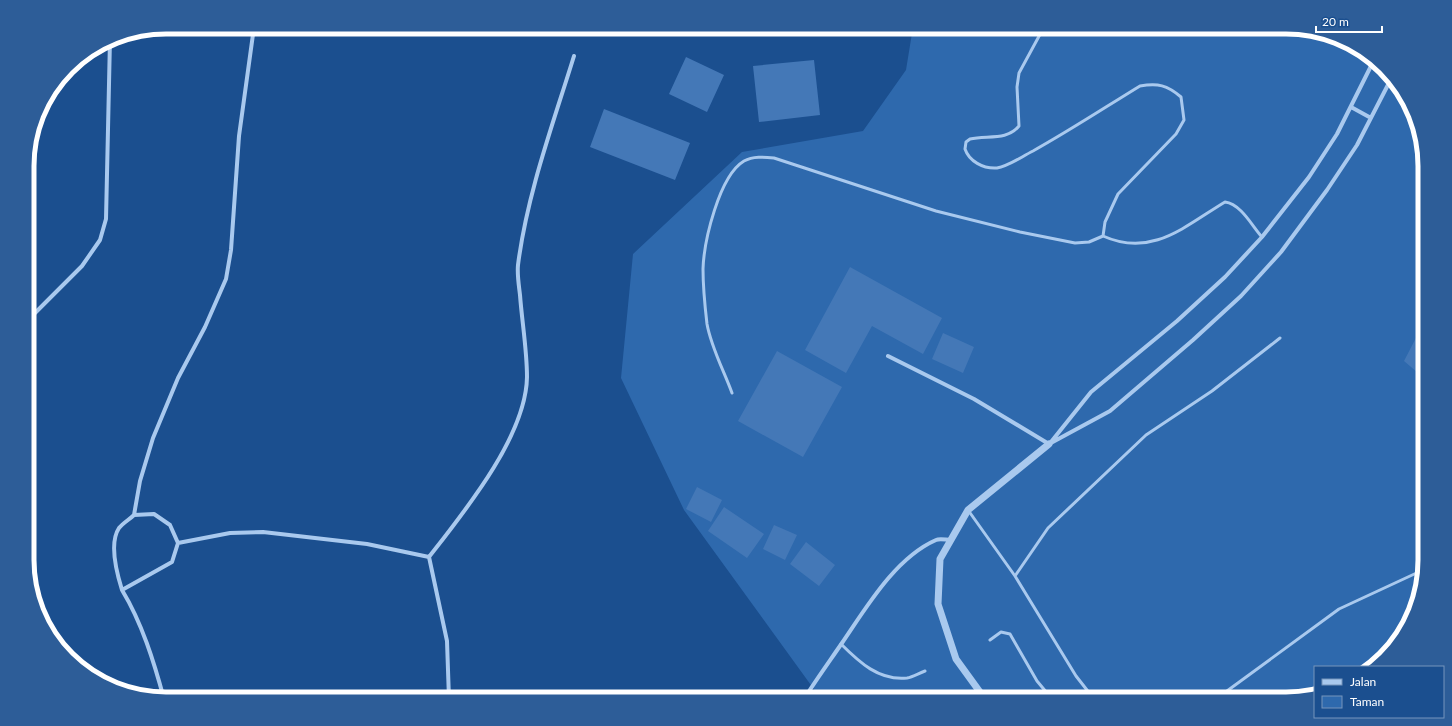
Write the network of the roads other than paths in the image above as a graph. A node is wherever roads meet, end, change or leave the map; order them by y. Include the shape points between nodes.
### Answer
1 (253, 34) edge
2 (1040, 34) edge
3 (110, 47) edge
4 (574, 56) dead end
5 (1371, 66) edge
6 (1389, 83) edge
7 (1351, 107) junction
8 (1371, 118) junction
9 (1103, 236) junction
10 (1262, 237) junction
11 (34, 314) edge
12 (1280, 338) dead end
13 (888, 356) dead end
14 (732, 393) dead end
15 (1049, 444) junction
16 (968, 510) junction
17 (134, 515) junction
18 (951, 540) junction
19 (178, 543) junction
20 (429, 557) junction
21 (1417, 573) edge
22 (1015, 576) junction
23 (122, 590) junction
24 (990, 640) dead end
25 (842, 644) junction
26 (924, 671) dead end
27 (162, 692) edge
28 (449, 692) edge
29 (809, 692) edge
30 (980, 692) edge
31 (1046, 692) edge
32 (1089, 692) edge
33 (1226, 692) edge

1 - 17 street via 239,136 231,250 226,279 205,327 178,378 153,438 140,481
2 - 9 lane via 1019,73 1019,126 1014,132 1005,135 970,139 966,142 966,153 979,164 997,168 1008,165 1140,86 1164,84 1181,97 1184,120 1176,134 1118,194 1105,222
3 - 11 street via 106,219 100,240 82,266
4 - 20 street via 522,236 518,268 527,377 524,401 517,425 501,454 459,518
5 - 7 street
6 - 8 street
7 - 8 street
7 - 10 street via 1309,177
8 - 15 street via 1327,190 1281,252 1241,296 1110,411
9 - 10 lane via 1116,242 1142,244 1164,238 1182,230 1225,202 1237,208
9 - 14 lane via 1089,242 1075,243 1020,232 936,211 774,158 746,160 731,173 721,192 703,269 708,325
10 - 15 street via 1177,321 1091,392
12 - 22 lane via 1212,391 1146,435 1048,528
13 - 15 street via 974,399
15 - 16 street
16 - 18 street
16 - 22 lane
17 - 19 street via 154,514 170,524
17 - 23 street via 119,528 114,547
18 - 25 street via 937,539 910,557 878,590
18 - 30 street via 940,559 938,604 956,659
19 - 20 street via 230,533 263,532 367,544
19 - 23 street via 172,562
20 - 28 street via 447,641
21 - 33 lane via 1339,609
22 - 32 lane via 1076,676
23 - 27 street via 148,649
24 - 31 lane via 1001,632 1010,634
25 - 26 lane via 861,664 881,675 908,678
25 - 29 street

